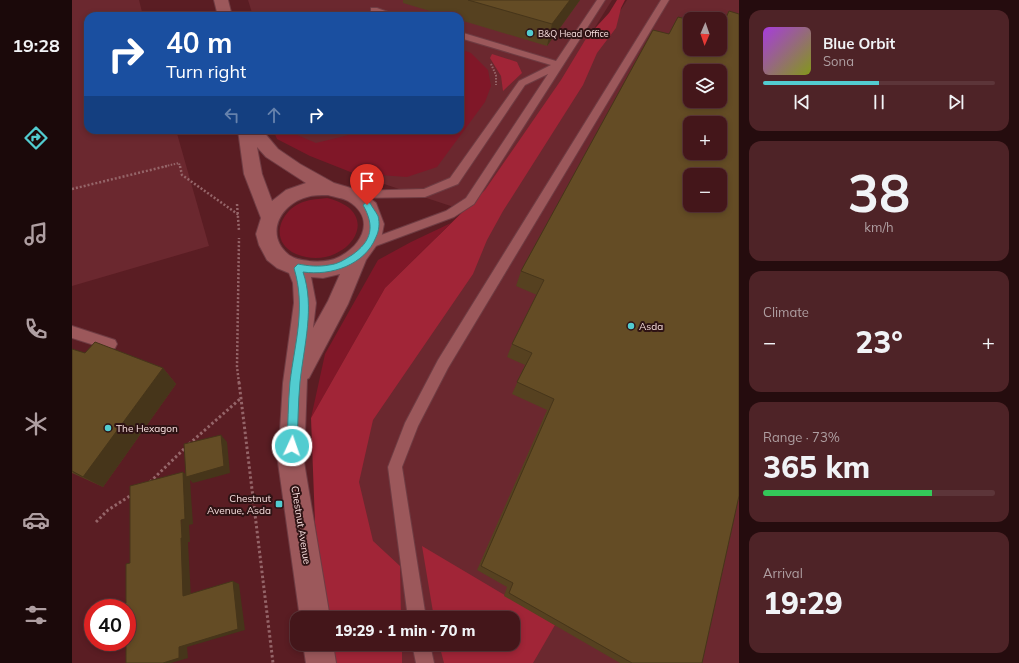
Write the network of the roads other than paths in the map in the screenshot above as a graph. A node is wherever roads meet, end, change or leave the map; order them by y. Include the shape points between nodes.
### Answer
1 (221, 0) edge
2 (601, 0) edge
3 (665, 0) edge
4 (374, 10) dead end
5 (224, 12) edge
6 (381, 12) edge
7 (464, 36) edge
8 (559, 65) junction
9 (247, 134) edge
10 (255, 134) edge
11 (328, 188) junction
12 (356, 195) junction
13 (269, 216) junction
14 (363, 251) junction
15 (298, 268) junction
16 (72, 332) edge
17 (110, 344) dead end
18 (295, 383) junction
19 (313, 611) edge
20 (415, 611) edge
21 (319, 651) edge
22 (422, 651) edge
23 (321, 663) edge
24 (425, 663) edge

1 - 5 street
2 - 8 lane
3 - 20 lane via 443,364 412,423 395,467
4 - 6 lane
7 - 8 lane
8 - 12 lane via 522,83 454,181 425,193
8 - 14 lane via 470,201 450,214
9 - 13 street via 255,186
10 - 11 street via 272,153
11 - 12 street
11 - 13 street via 310,189 293,194 279,204
12 - 14 street via 367,205 374,217 375,230
13 - 15 street via 266,241 283,262
14 - 15 street via 344,264 329,269
14 - 18 street, Chestnut Avenue
15 - 18 street, Chestnut Avenue via 305,303
16 - 17 lane
18 - 19 street, Chestnut Avenue via 291,462
21 - 23 street
22 - 24 lane

